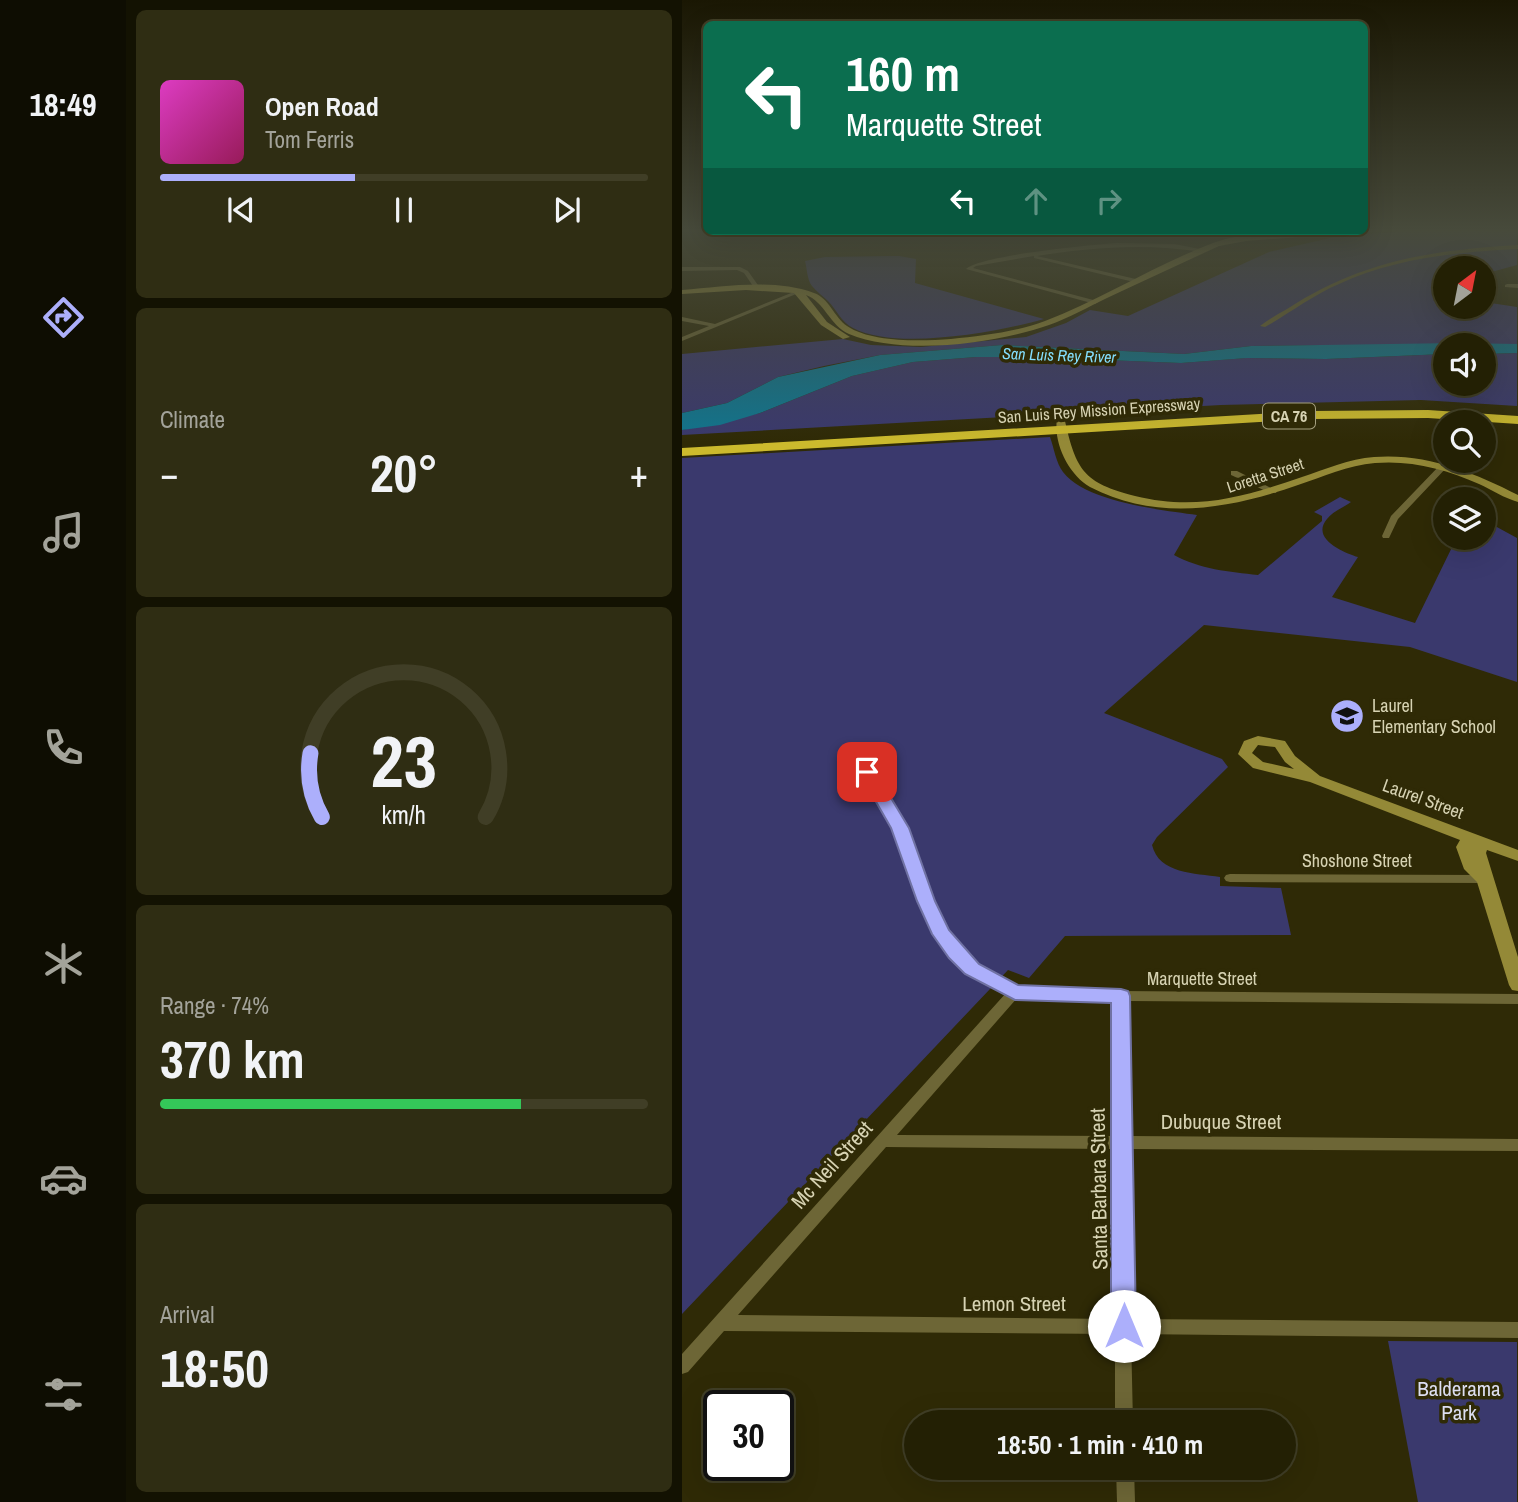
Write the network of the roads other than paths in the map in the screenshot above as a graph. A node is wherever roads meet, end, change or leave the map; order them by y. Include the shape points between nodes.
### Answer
1 (775, 301) edge
2 (809, 301) edge
3 (1091, 301) edge
4 (1306, 301) edge
5 (1095, 302) joint
6 (682, 319) edge
7 (714, 325) junction
8 (1263, 327) dead end
9 (682, 339) edge
10 (1517, 412) edge
11 (1517, 420) edge
12 (1061, 425) junction
13 (682, 443) edge
14 (682, 452) edge
15 (1433, 464) edge
16 (1234, 473) dead end
17 (1437, 473) edge
18 (1466, 473) edge
19 (1273, 491) junction
20 (1517, 499) edge
21 (1386, 536) dead end
22 (856, 753) dead end
23 (1315, 779) dead end
24 (1477, 840) junction
25 (1517, 856) edge
26 (1230, 878) dead end
27 (1484, 879) junction
28 (1517, 985) edge
29 (1015, 992) junction
30 (1121, 996) junction
31 (1517, 999) edge
32 (881, 1141) junction
33 (1122, 1142) junction
34 (1517, 1145) edge
35 (721, 1323) junction
36 (1124, 1326) junction
37 (1517, 1330) edge
38 (682, 1366) edge
39 (1124, 1410) edge
40 (1125, 1480) edge
41 (1126, 1502) edge

1 - 7 street
2 - 5 street via 827,329 885,345 1021,336 1051,327
3 - 5 street
4 - 8 street
6 - 7 street
7 - 9 street
10 - 12 highway, San Luis Rey Mission Expressway / CA 76 via 1318,406
11 - 12 highway, San Luis Rey Mission Expressway / CA 76 via 1345,414
12 - 13 highway, San Luis Rey Mission Expressway / CA 76
12 - 14 highway, San Luis Rey Mission Expressway / CA 76
12 - 19 street, Loretta Street via 1075,473 1098,488 1168,507 1197,508 1234,504
15 - 19 street, Loretta Street via 1357,462
16 - 19 street
17 - 21 street via 1394,518
18 - 20 street, Loretta Street
22 - 29 street, Marquette Street via 900,828 942,934 972,969
23 - 24 street, Laurel Street
24 - 25 street, Laurel Street
24 - 27 street
26 - 27 street, Shoshone Street
27 - 28 street
29 - 30 street, Marquette Street
29 - 32 street, Mc Neil Street
30 - 31 street, Marquette Street
30 - 33 street, Santa Barbara Street
32 - 33 street, Dubuque Street
32 - 35 street, Mc Neil Street
33 - 34 street, Dubuque Street
33 - 36 street, Santa Barbara Street
35 - 36 street, Lemon Street
35 - 38 street, Mc Neil Street
36 - 37 street, Lemon Street
36 - 39 street, Santa Barbara Street
40 - 41 street

